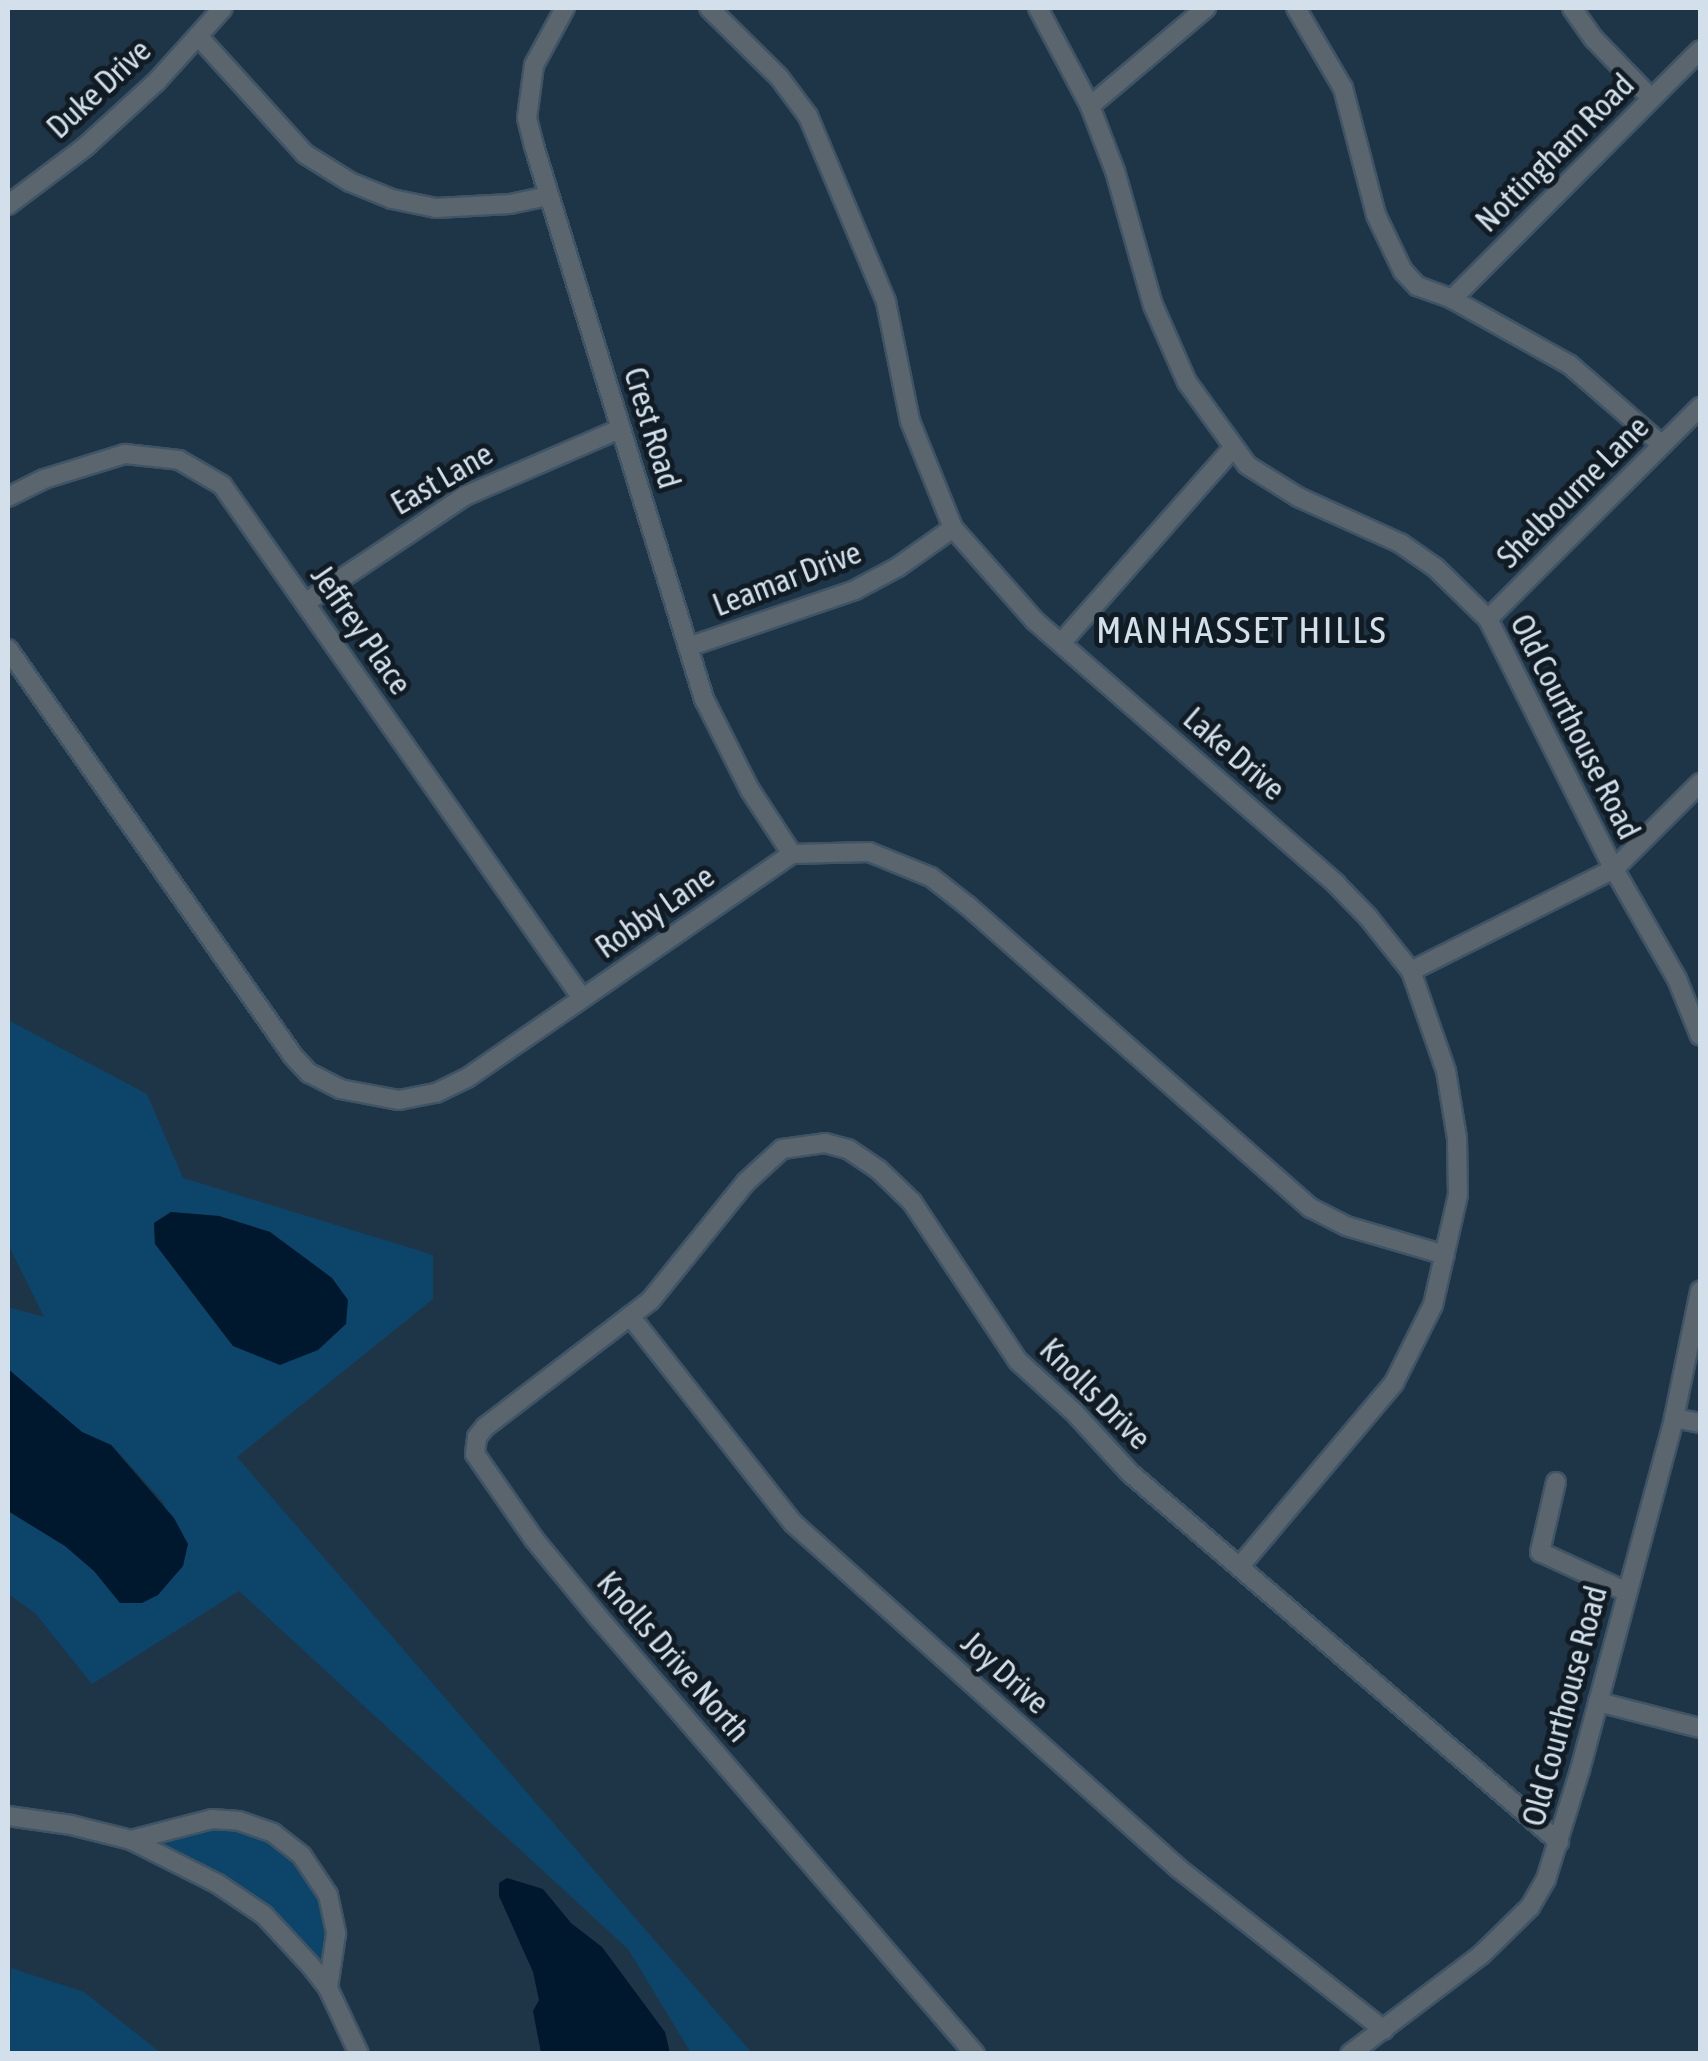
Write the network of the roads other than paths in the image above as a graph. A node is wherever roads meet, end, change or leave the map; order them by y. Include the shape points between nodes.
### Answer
1 (223, 8) edge
2 (565, 8) edge
3 (709, 8) edge
4 (1038, 8) edge
5 (1206, 8) edge
6 (1296, 8) edge
7 (1572, 8) edge
8 (198, 36) junction
9 (1700, 50) edge
10 (1651, 98) junction
11 (1090, 106) junction
12 (549, 196) junction
13 (8, 205) edge
14 (1452, 300) junction
15 (1700, 407) edge
16 (620, 429) junction
17 (1662, 445) junction
18 (1233, 448) junction
19 (8, 497) edge
20 (952, 528) junction
21 (305, 602) junction
22 (1488, 619) junction
23 (1062, 642) junction
24 (688, 647) junction
25 (8, 649) edge
26 (1700, 782) edge
27 (792, 854) junction
28 (1614, 869) junction
29 (1411, 972) junction
30 (582, 998) junction
31 (1700, 1036) edge
32 (1446, 1255) junction
33 (1700, 1291) edge
34 (630, 1316) junction
35 (1674, 1418) junction
36 (1700, 1423) edge
37 (1556, 1482) dead end
38 (1240, 1566) junction
39 (1628, 1592) junction
40 (1598, 1702) junction
41 (1700, 1728) edge
42 (8, 1816) edge
43 (131, 1840) junction
44 (1559, 1842) junction
45 (328, 1988) junction
46 (1384, 2030) junction
47 (359, 2054) edge
48 (975, 2054) edge
49 (1350, 2054) edge

1 - 8 street, Duke Drive
2 - 12 street, Crest Road via 534,65 527,118
3 - 20 street, Lake Drive via 808,116 886,302 910,421
4 - 11 street, Old Courthouse Road
5 - 11 street
6 - 14 street via 1344,88 1391,250 1418,286
7 - 10 street
8 - 12 street via 292,141 350,182 436,208
8 - 13 street, Duke Drive via 85,146
9 - 10 street, Nottingham Road
10 - 14 street, Nottingham Road
11 - 18 street, Old Courthouse Road via 1170,348
12 - 16 street, Crest Road
14 - 17 street via 1570,365
15 - 17 street, Shelbourne Lane
16 - 21 street, East Lane via 465,496
16 - 24 street, Crest Road
17 - 22 street, Shelbourne Lane
18 - 22 street, Old Courthouse Road via 1268,480 1400,543
18 - 23 street
19 - 21 street, Jeffrey Place via 125,454 180,460 222,485
20 - 23 street, Lake Drive via 998,583
20 - 24 street, Leamar Drive via 855,590
21 - 30 street, Jeffrey Place
22 - 28 street, Old Courthouse Road
23 - 29 street, Lake Drive via 1336,884
24 - 27 street, Crest Road via 728,750
25 - 30 street, Robby Lane via 309,1073 375,1098 436,1093
26 - 28 street
27 - 30 street, Robby Lane
27 - 32 street via 869,852 931,877 1311,1208 1346,1226
28 - 29 street
28 - 31 street, Old Courthouse Road via 1677,979
29 - 32 street, Lake Drive via 1446,1072 1458,1138 1458,1196
32 - 38 street, Lake Drive via 1434,1305 1394,1383
33 - 35 street, Old Courthouse Road
34 - 38 street, Knolls Drive via 650,1301 770,1156 807,1142 848,1149 912,1202 1018,1361 1130,1473
34 - 46 street, Joy Drive via 793,1524 1178,1868
34 - 48 street, Knolls Drive North via 485,1427 476,1437 477,1464 598,1616
35 - 36 street
35 - 39 street, Old Courthouse Road
37 - 39 street via 1540,1552
38 - 44 street, Knolls Drive
39 - 40 street, Old Courthouse Road
40 - 41 street
40 - 44 street, Old Courthouse Road
42 - 43 street
43 - 45 street via 264,1915
43 - 45 street via 212,1819 273,1833 302,1856 328,1895 336,1934
44 - 46 street, Old Courthouse Road via 1530,1907 1482,1956
45 - 47 street
46 - 49 street, Old Courthouse Road

